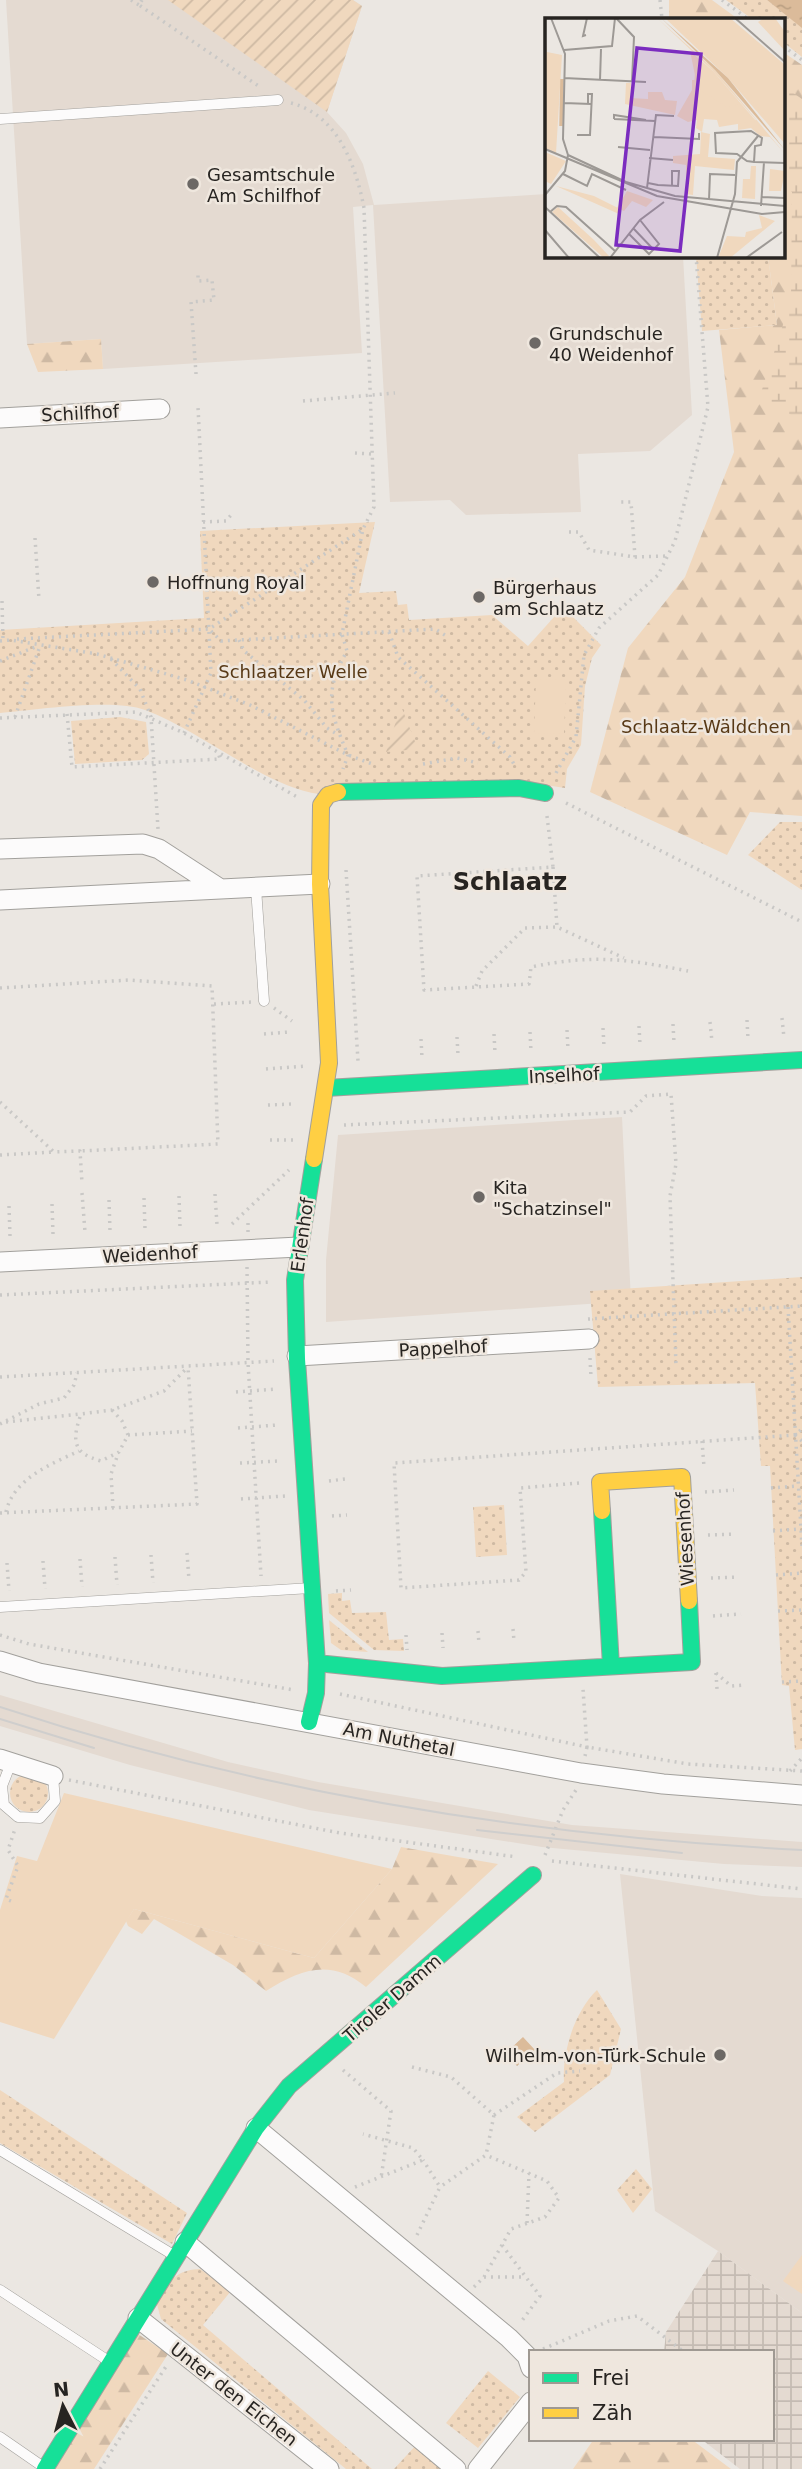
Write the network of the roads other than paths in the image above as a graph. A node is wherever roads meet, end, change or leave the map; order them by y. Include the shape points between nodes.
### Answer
1 (278, 100) road end
2 (0, 120) edge
3 (160, 409) dead end
4 (0, 418) edge
5 (545, 793) road end
6 (0, 849) edge
7 (320, 884) junction
8 (219, 888) junction
9 (256, 888) junction
10 (0, 900) edge
11 (264, 1001) road end
12 (802, 1060) edge
13 (326, 1088) junction
14 (299, 1247) junction
15 (0, 1262) edge
16 (589, 1339) road end
17 (297, 1358) junction
18 (311, 1588) junction
19 (0, 1607) edge
20 (0, 1661) edge
21 (317, 1662) junction
22 (611, 1666) junction
23 (309, 1722) junction
24 (5, 1761) edge
25 (53, 1776) joint
26 (802, 1795) edge
27 (533, 1875) dead end
28 (256, 2128) junction
29 (0, 2150) edge
30 (180, 2249) junction
31 (0, 2290) edge
32 (138, 2318) junction
33 (110, 2362) junction
34 (529, 2362) edge
35 (529, 2405) edge
36 (0, 2437) edge
37 (45, 2469) edge
38 (329, 2469) edge
39 (456, 2469) edge
40 (478, 2469) edge

1 - 2 lane
3 - 4 street, Schilfhof
5 - 7 street, Erlenhof via 519,788 341,791 328,795 321,805
6 - 8 street via 131,842 159,849
7 - 9 street
7 - 13 street, Erlenhof via 329,1063
8 - 9 street
8 - 10 street
9 - 11 lane
12 - 13 street, Inselhof
13 - 14 street, Erlenhof
14 - 15 street, Weidenhof
14 - 17 street, Erlenhof
16 - 17 street, Pappelhof
17 - 18 street, Erlenhof
18 - 19 lane
18 - 21 street, Erlenhof
20 - 23 street, Am Nuthetal via 39,1673
21 - 22 street, Wiesenhof via 442,1676
21 - 23 street, Erlenhof
22 - 22 street, Wiesenhof via 692,1662 682,1477 600,1482
23 - 26 street, Am Nuthetal via 581,1773
24 - 25 street
24 - 25 lane via 4,1805 18,1817 40,1818 55,1801
27 - 28 street, Tiroler Damm via 289,2086
28 - 30 street, Tiroler Damm
28 - 34 street via 509,2338
29 - 30 lane
30 - 32 street, Tiroler Damm
30 - 39 street
31 - 33 lane
32 - 33 street, Tiroler Damm
32 - 38 street, Unter den Eichen
33 - 37 street, Tiroler Damm
35 - 40 street
36 - 37 lane

